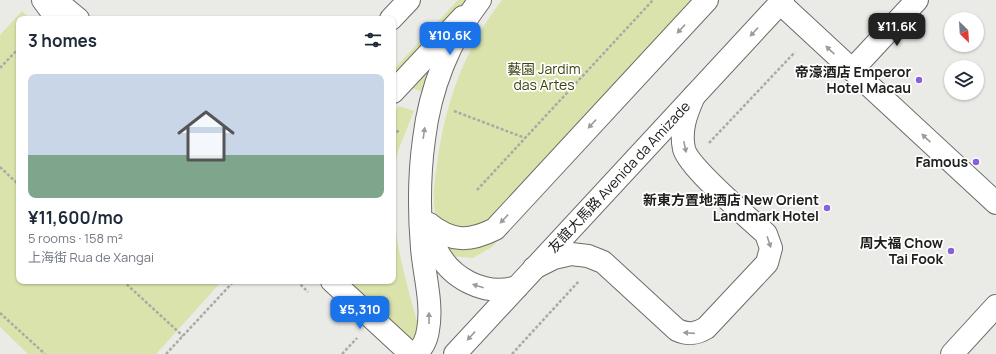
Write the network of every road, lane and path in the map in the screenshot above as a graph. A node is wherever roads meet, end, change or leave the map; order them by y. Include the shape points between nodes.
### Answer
1 (43, 0) edge
2 (55, 0) edge
3 (409, 0) edge
4 (479, 0) edge
5 (653, 0) edge
6 (707, 0) edge
7 (917, 0) edge
8 (782, 2) edge
9 (55, 16) edge
10 (74, 16) edge
11 (394, 16) edge
12 (800, 46) dead end
13 (16, 51) edge
14 (0, 68) edge
15 (852, 70) junction
16 (396, 89) edge
17 (694, 96) junction
18 (431, 102) junction
19 (525, 138) junction
20 (691, 162) junction
21 (422, 164) junction
22 (0, 167) edge
23 (16, 182) edge
24 (478, 190) dead end
25 (996, 203) edge
26 (429, 224) junction
27 (599, 260) junction
28 (534, 268) junction
29 (126, 284) edge
30 (231, 284) edge
31 (335, 284) edge
32 (517, 287) junction
33 (996, 306) edge
34 (0, 313) edge
35 (182, 336) junction
36 (358, 337) dead end
37 (45, 354) edge
38 (166, 354) edge
39 (342, 354) edge
40 (411, 354) edge
41 (416, 354) edge
42 (455, 354) edge
43 (512, 354) edge
44 (952, 354) edge

1 - 9 main road
2 - 10 main road
3 - 11 main road
4 - 16 main road
4 - 18 main road via 450,49
5 - 19 path
6 -> 26 main road via 495,229 467,239 440,232
7 - 15 main road
15 -> 8 main road
8 -> 17 main road, 友誼大馬路 Avenida da Amizade
12 - 20 path
13 - 14 path
25 -> 15 main road
17 -> 20 main road via 682,133 684,150
17 - 28 main road, 友誼大馬路 Avenida da Amizade
18 - 19 path
21 -> 18 main road via 424,132
19 - 24 path
20 -> 27 main road via 766,234 771,248 767,263 711,323 700,332 692,334 677,330
21 - 26 main road via 424,211
41 -> 21 main road via 425,341 429,320 421,219
22 - 23 path
32 -> 26 main road via 488,289 466,282 449,267 436,248
27 - 28 main road via 571,254 554,258
27 - 43 path
28 - 32 main road, 友誼大馬路 Avenida da Amizade
29 - 35 path
30 - 35 path
31 - 40 main road
32 -> 42 main road, 友誼大馬路 Avenida da Amizade
33 - 44 main road
34 - 37 path
35 - 38 path
36 - 39 path

